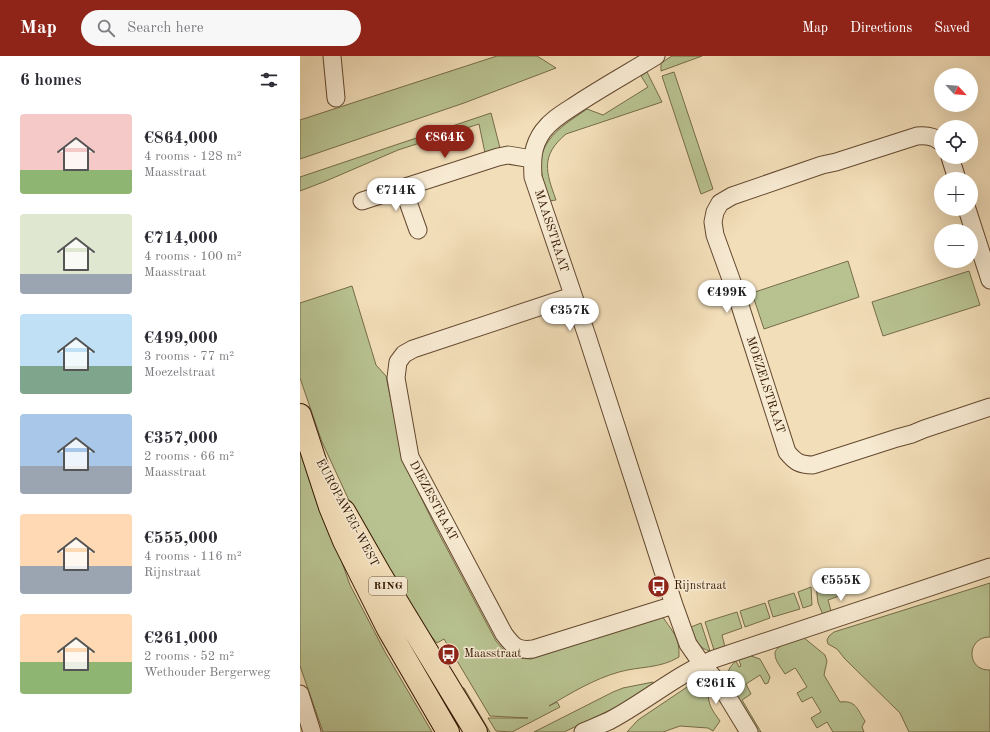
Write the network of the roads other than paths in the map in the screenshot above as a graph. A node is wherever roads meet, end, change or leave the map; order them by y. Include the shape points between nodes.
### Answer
1 (332, 56) edge
2 (656, 56) edge
3 (336, 98) dead end
4 (934, 137) edge
5 (532, 159) junction
6 (406, 187) junction
7 (362, 201) dead end
8 (969, 216) edge
9 (418, 230) dead end
10 (990, 280) edge
11 (572, 296) junction
12 (988, 413) edge
13 (300, 416) edge
14 (307, 436) junction
15 (990, 567) edge
16 (674, 605) junction
17 (702, 664) junction
18 (300, 694) edge
19 (609, 720) junction
20 (312, 732) edge
21 (448, 732) edge
22 (476, 732) edge
23 (584, 732) edge
24 (596, 732) edge
25 (749, 732) edge

1 - 3 street
2 - 5 street, MAASSTRAAT via 555,119 543,131
4 - 12 street, MOEZELSTRAAT via 916,136 732,196 720,203 715,212 715,234 787,452 794,461 813,465 924,429
5 - 6 street via 503,156
5 - 11 street, MAASSTRAAT via 533,178
6 - 7 street
6 - 9 street via 408,202
8 - 10 street
11 - 16 street, MAASSTRAAT
11 - 16 street, DIEZESTRAAT via 412,349 404,354 398,362 396,378 410,457 504,634 513,646 523,650 534,649
13 - 14 main road, EUROPAWEG-WEST / RING
14 - 21 main road, EUROPAWEG-WEST / RING via 344,541 388,629
14 - 22 main road, EUROPAWEG-WEST / RING via 359,537
15 - 17 street
16 - 17 street, MAASSTRAAT via 688,644
17 - 19 street
17 - 25 street, MAASSTRAAT via 721,686
18 - 20 street
19 - 23 street
19 - 24 street

